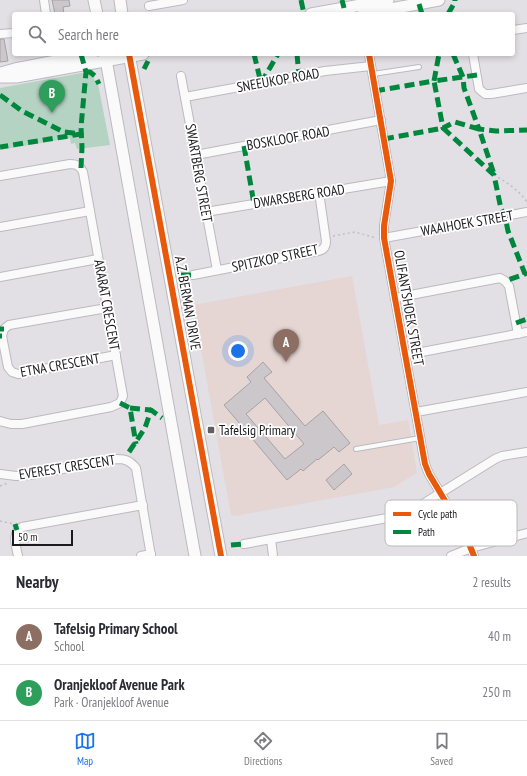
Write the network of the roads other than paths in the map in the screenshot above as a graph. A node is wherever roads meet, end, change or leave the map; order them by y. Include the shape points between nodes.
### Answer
1 (44, 0) edge
2 (94, 0) edge
3 (120, 0) edge
4 (183, 0) edge
5 (388, 0) edge
6 (439, 0) edge
7 (166, 1) edge
8 (149, 6) dead end
9 (360, 8) edge
10 (46, 12) edge
11 (97, 12) edge
12 (122, 12) edge
13 (327, 12) edge
14 (527, 28) edge
15 (515, 30) edge
16 (12, 33) edge
17 (0, 34) edge
18 (82, 56) edge
19 (118, 56) edge
20 (130, 56) edge
21 (369, 56) edge
22 (473, 56) edge
23 (105, 57) edge
24 (418, 67) dead end
25 (372, 70) junction
26 (0, 74) edge
27 (181, 76) dead end
28 (0, 77) edge
29 (527, 88) edge
30 (185, 97) junction
31 (381, 120) junction
32 (196, 155) junction
33 (0, 176) edge
34 (391, 181) junction
35 (319, 192) junction
36 (90, 211) junction
37 (206, 212) junction
38 (527, 212) edge
39 (0, 227) edge
40 (381, 238) junction
41 (98, 259) junction
42 (217, 270) junction
43 (193, 275) dead end
44 (0, 276) edge
45 (395, 298) junction
46 (107, 308) junction
47 (527, 332) edge
48 (518, 334) junction
49 (116, 355) junction
50 (406, 355) junction
51 (527, 392) edge
52 (416, 412) junction
53 (0, 421) edge
54 (421, 438) junction
55 (356, 448) dead end
56 (527, 452) edge
57 (0, 474) edge
58 (441, 493) junction
59 (430, 500) edge
60 (445, 500) edge
61 (143, 505) junction
62 (385, 518) edge
63 (527, 533) edge
64 (517, 536) edge
65 (270, 539) junction
66 (244, 544) dead end
67 (478, 546) edge
68 (471, 548) junction
69 (151, 555) edge
70 (18, 556) edge
71 (141, 556) edge
72 (195, 556) edge
73 (221, 556) edge
74 (274, 556) edge
75 (452, 556) edge
76 (474, 556) edge

1 - 10 street
2 - 11 street
3 - 12 street
4 - 7 street
5 - 9 street
6 - 9 street
7 - 8 street
9 - 13 street
14 - 15 street
16 - 17 street
18 - 26 street
19 - 23 street
20 - 73 street, A.Z. BERMAN DRIVE
21 - 25 street, OLIFANTSHOEK STREET
22 - 29 street via 479,90 485,94
23 - 28 street via 16,77
23 - 72 street
24 - 25 lane
25 - 30 street, SNEEUKOP ROAD via 325,71
25 - 31 street, OLIFANTSHOEK STREET
27 - 30 street, SWARTBERG STREET
30 - 32 street, SWARTBERG STREET
31 - 32 street, BOSKLOOF ROAD
31 - 34 street, OLIFANTSHOEK STREET
32 - 37 street, SWARTBERG STREET
33 - 36 street, ARARAT CRESCENT via 74,164 83,172
34 - 35 street, DWARSBERG ROAD
34 - 40 street, OLIFANTSHOEK STREET
35 - 37 street, DWARSBERG ROAD
35 - 42 street, SPITZKOP STREET via 326,243 323,250
36 - 39 street
36 - 41 street, ARARAT CRESCENT
37 - 42 street, SWARTBERG STREET
38 - 40 street, WAAIHOEK STREET
40 - 45 street, OLIFANTSHOEK STREET
41 - 44 street
41 - 46 street, ARARAT CRESCENT
42 - 43 street, SPITZKOP STREET
45 - 48 street via 500,278 509,286
45 - 50 street, OLIFANTSHOEK STREET
46 - 49 street, ARARAT CRESCENT
46 - 49 street, ETNA CRESCENT via 9,325 4,329 2,336 8,367 18,374
47 - 48 street
48 - 50 street
49 - 53 street, ARARAT CRESCENT via 123,396 116,406 22,424
50 - 52 street, OLIFANTSHOEK STREET
51 - 52 street
52 - 54 street, OLIFANTSHOEK STREET
54 - 55 lane
54 - 58 street, OLIFANTSHOEK STREET via 425,464
56 - 58 street via 494,459
57 - 61 street, EVEREST CRESCENT via 30,475 124,459 131,461 136,468
58 - 59 street
58 - 60 street, OLIFANTSHOEK STREET
61 - 69 street, EVEREST CRESCENT
61 - 70 street via 22,527 14,536
62 - 65 street
63 - 64 street
65 - 66 street
65 - 74 street
67 - 68 street
68 - 75 street
68 - 76 street, OLIFANTSHOEK STREET
69 - 71 street

